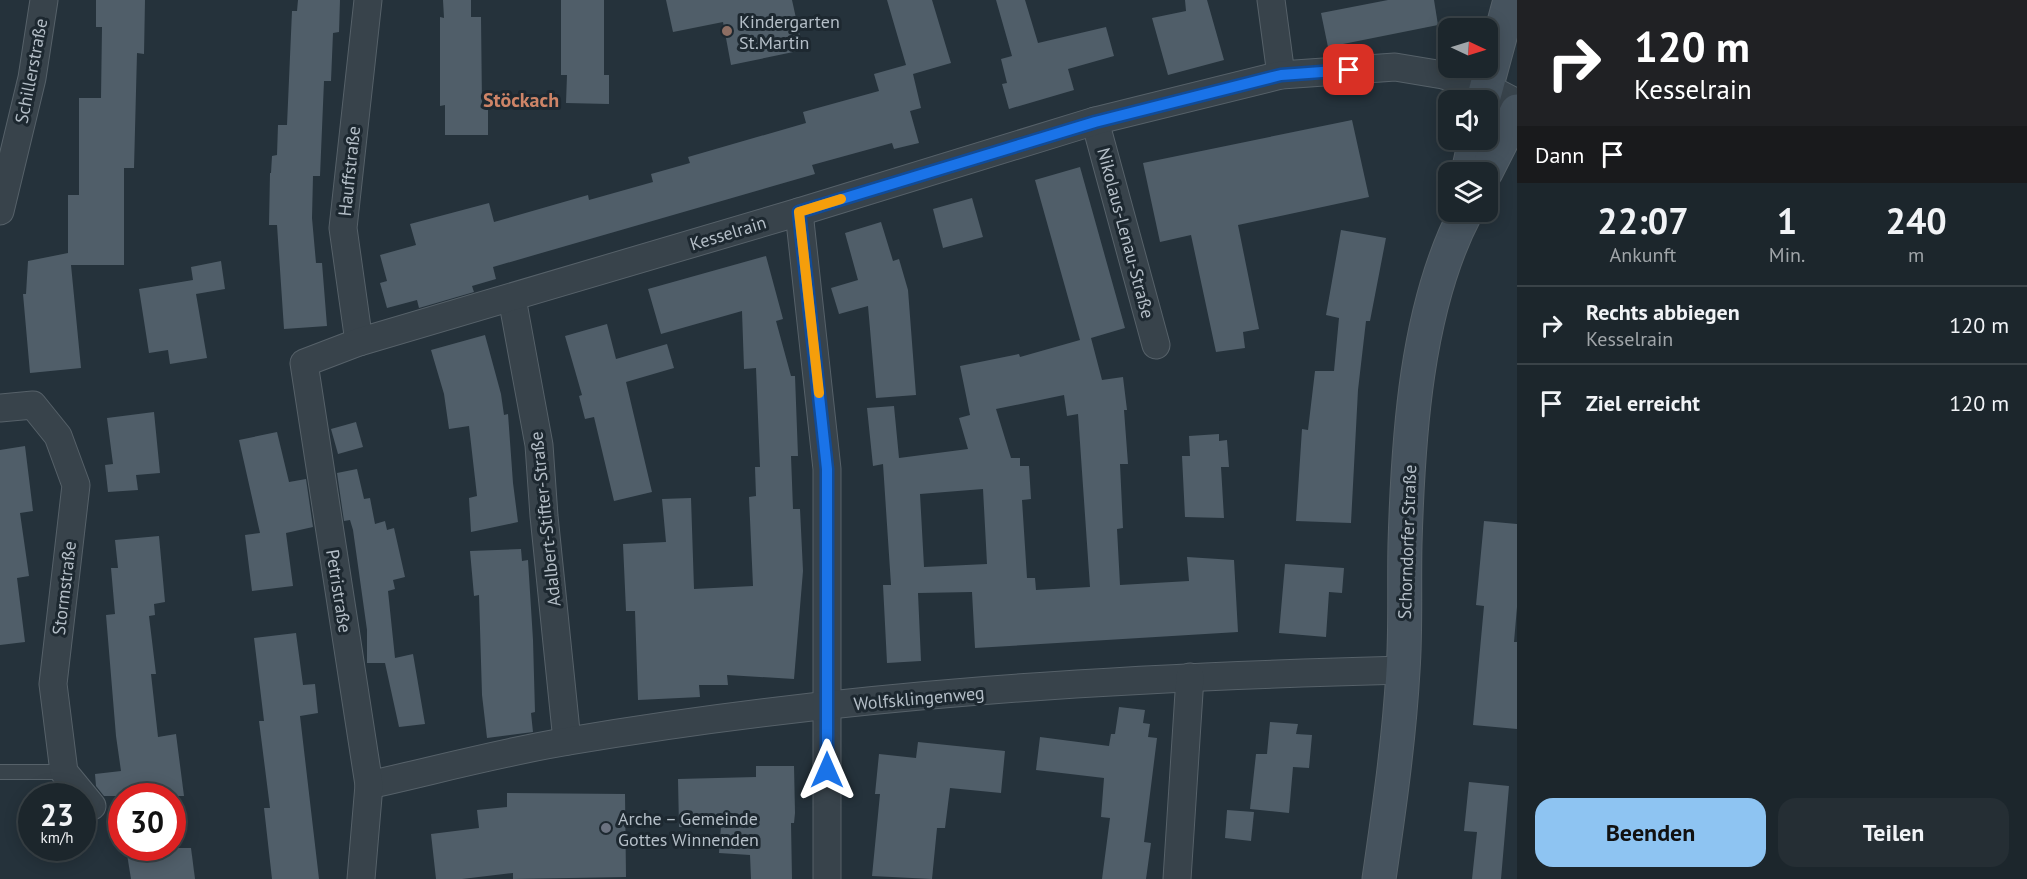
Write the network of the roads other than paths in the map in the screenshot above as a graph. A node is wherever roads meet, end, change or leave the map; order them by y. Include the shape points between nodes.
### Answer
1 (44, 0) edge
2 (368, 0) edge
3 (1271, 0) edge
4 (1510, 0) edge
5 (1281, 75) junction
6 (1476, 90) edge
7 (1486, 90) edge
8 (1498, 98) edge
9 (1517, 103) edge
10 (1517, 111) edge
11 (1095, 122) junction
12 (1491, 162) edge
13 (0, 211) edge
14 (799, 212) junction
15 (1459, 222) edge
16 (512, 298) junction
17 (359, 342) junction
18 (1156, 345) dead end
19 (0, 408) edge
20 (1404, 670) junction
21 (1190, 677) junction
22 (827, 705) junction
23 (567, 741) junction
24 (0, 772) edge
25 (64, 772) junction
26 (73, 783) edge
27 (369, 785) junction
28 (361, 879) edge
29 (826, 879) edge
30 (1177, 879) edge
31 (1379, 879) edge

1 - 13 street, Schillerstraße via 32,78
2 - 17 street, Hauffstraße via 343,228
3 - 5 street
4 - 7 street
5 - 6 street, Kesselrain via 1395,67 1443,75
5 - 11 street, Kesselrain
8 - 9 street, Kesselrain
10 - 12 street
11 - 14 street, Kesselrain
11 - 18 street, Nikolaus-Lenau-Straße
14 - 16 street, Kesselrain
14 - 22 street via 827,469
15 - 20 street, Schorndorfer Straße via 1425,334 1414,398 1405,543
16 - 17 street, Kesselrain
16 - 23 street, Adalbert-Stifter-Straße via 539,445
17 - 27 street, Petristraße via 304,363
19 - 25 street, Stormstraße via 33,405 58,436 76,485 53,684
20 - 21 street, Wolfsklingenweg
20 - 31 street, Schorndorfer Straße
21 - 22 street, Wolfsklingenweg
21 - 30 street
22 - 23 street, Wolfsklingenweg
22 - 29 street
23 - 27 street, Wolfsklingenweg
24 - 25 lane
25 - 26 street
27 - 28 street, Petristraße

